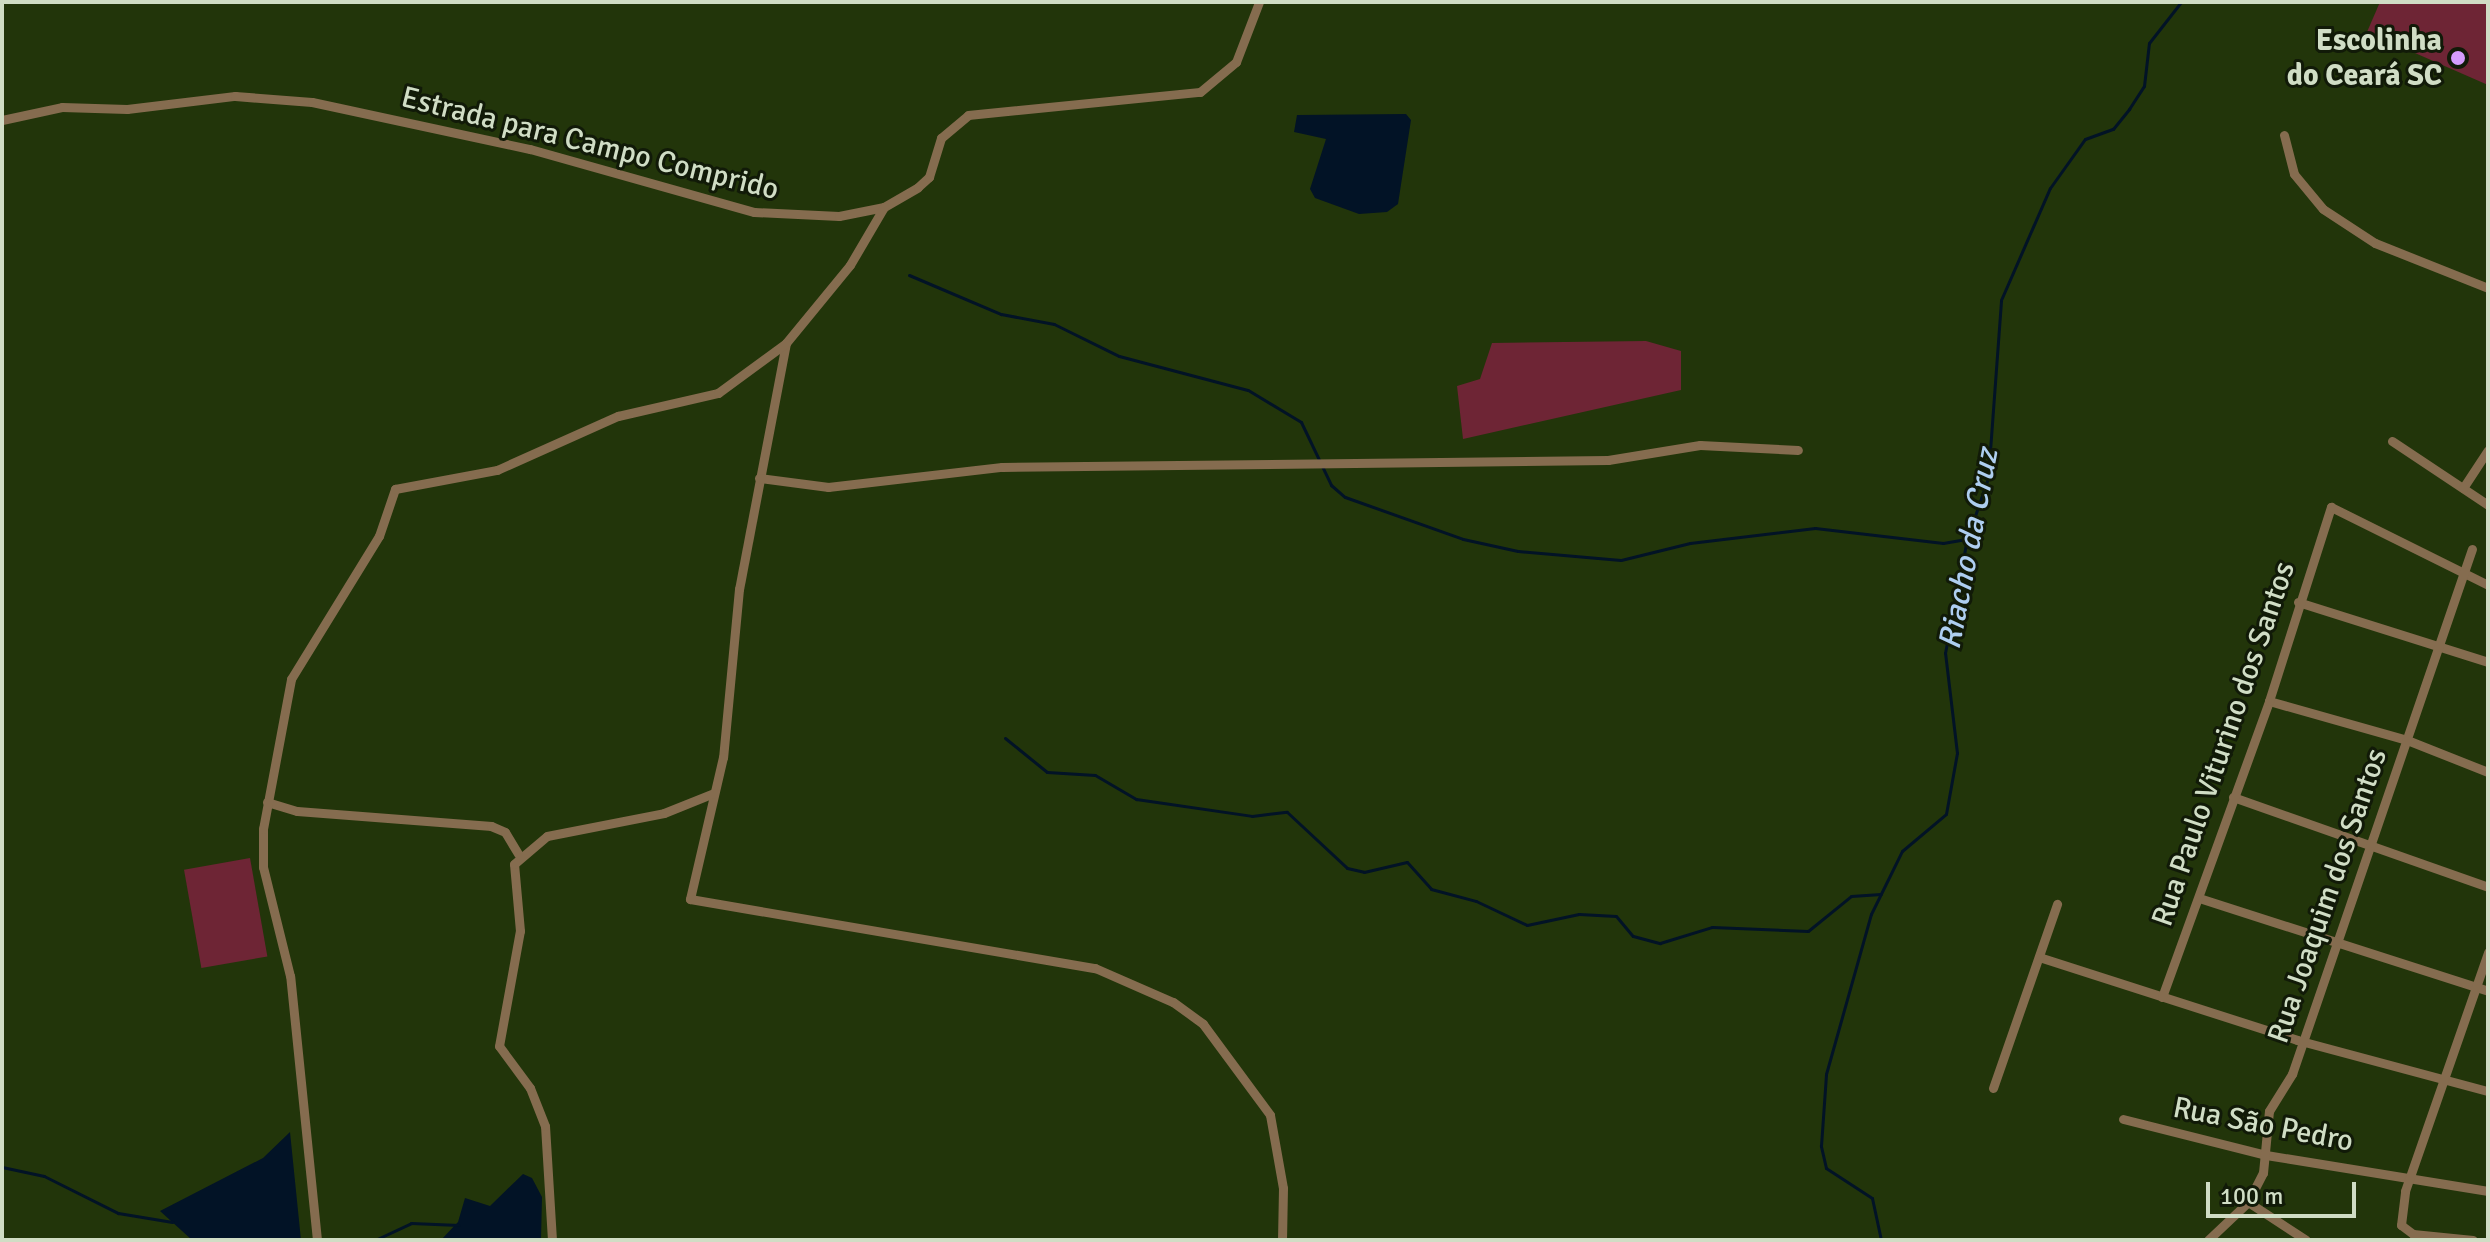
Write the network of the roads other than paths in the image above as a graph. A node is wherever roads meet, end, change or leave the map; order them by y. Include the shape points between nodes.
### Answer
1 (1259, 2) edge
2 (2, 120) edge
3 (2284, 135) dead end
4 (884, 207) junction
5 (2488, 288) edge
6 (786, 343) junction
7 (2392, 441) dead end
8 (1798, 450) dead end
9 (2488, 450) edge
10 (759, 478) junction
11 (2463, 488) junction
12 (2488, 505) edge
13 (2472, 549) dead end
14 (2462, 576) junction
15 (2488, 585) edge
16 (2298, 602) junction
17 (2440, 646) junction
18 (2488, 662) edge
19 (2269, 701) junction
20 (2407, 740) junction
21 (2488, 772) edge
22 (714, 793) junction
23 (2233, 797) junction
24 (267, 802) junction
25 (2369, 847) junction
26 (518, 854) junction
27 (2488, 887) edge
28 (2199, 898) junction
29 (2057, 904) dead end
30 (2337, 945) junction
31 (2488, 952) edge
32 (2039, 957) junction
33 (2477, 989) junction
34 (2488, 991) edge
35 (2162, 997) junction
36 (2303, 1041) junction
37 (2446, 1082) junction
38 (1993, 1088) dead end
39 (2488, 1091) edge
40 (2123, 1119) dead end
41 (2266, 1155) junction
42 (2410, 1176) junction
43 (2488, 1191) edge
44 (2248, 1202) junction
45 (2412, 1237) edge
46 (317, 1240) edge
47 (552, 1240) edge
48 (1282, 1240) edge
49 (2208, 1240) edge
50 (2306, 1240) edge
51 (2473, 1240) edge

1 - 4 street, Estrada para Campo Comprido via 1236,62 1216,84 1200,92 968,115 941,138 929,177
2 - 4 street, Estrada para Campo Comprido via 41,108 278,98 530,149 754,212 839,216
3 - 5 street via 2294,174 2323,209 2375,243
4 - 6 street via 850,265
6 - 10 street
6 - 24 street via 718,393 618,416 497,470 395,489 379,536 291,679
7 - 11 street
8 - 10 street via 1700,445 1608,460 1002,467 828,487
9 - 11 street
10 - 22 street
11 - 12 street
13 - 14 street, Rua Joaquim dos Santos
14 - 15 street
14 - 16 street, Rua Paulo Viturino dos Santos via 2331,507
14 - 17 street, Rua Joaquim dos Santos
16 - 17 street
16 - 19 street, Rua Paulo Viturino dos Santos
17 - 18 street
17 - 20 street, Rua Joaquim dos Santos
19 - 20 street
19 - 23 street, Rua Paulo Viturino dos Santos
20 - 21 street
20 - 25 street, Rua Joaquim dos Santos
22 - 26 street via 664,813 547,836
22 - 48 street via 690,899 1095,968 1190,1012 1270,1115 1283,1188
23 - 25 street
23 - 28 street, Rua Paulo Viturino dos Santos
24 - 26 street via 297,811 491,826 505,832
24 - 46 street via 263,867 290,976
25 - 27 street
25 - 30 street, Rua Joaquim dos Santos
26 - 47 street via 513,880 520,931 499,1046 530,1088 545,1126
28 - 30 street
28 - 35 street, Rua Paulo Viturino dos Santos
29 - 32 street
30 - 33 street
30 - 36 street, Rua Joaquim dos Santos
31 - 33 street
32 - 35 street
32 - 38 street
33 - 34 street
33 - 37 street
35 - 36 street
36 - 37 street
36 - 41 street, Rua Joaquim dos Santos via 2269,1111
37 - 39 street
37 - 42 street
40 - 41 street, Rua São Pedro
41 - 42 street, Rua São Pedro
41 - 44 street, Rua Joaquim dos Santos
42 - 43 street, Rua São Pedro
42 - 45 street via 2400,1216
44 - 49 street, Rua Joaquim dos Santos
44 - 50 street
45 - 51 street

